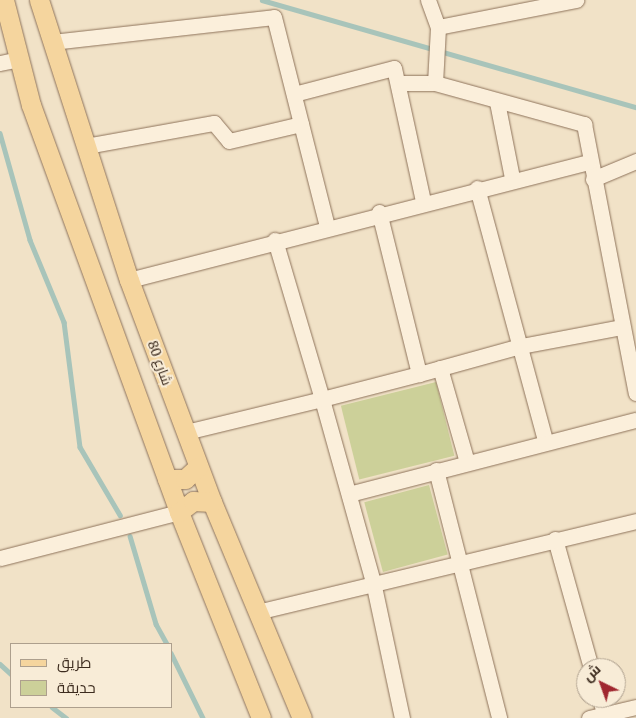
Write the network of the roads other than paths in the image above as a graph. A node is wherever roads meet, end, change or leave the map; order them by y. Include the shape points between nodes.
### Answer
1 (4, 0) edge
2 (39, 0) edge
3 (428, 0) edge
4 (576, 0) edge
5 (539, 3) edge
6 (438, 27) junction
7 (52, 42) junction
8 (20, 60) junction
9 (0, 63) edge
10 (398, 83) junction
11 (435, 83) junction
12 (294, 94) junction
13 (497, 102) junction
14 (301, 124) junction
15 (86, 146) junction
16 (589, 162) junction
17 (636, 162) edge
18 (512, 178) junction
19 (593, 179) junction
20 (477, 188) junction
21 (423, 201) junction
22 (379, 212) junction
23 (327, 226) junction
24 (276, 240) junction
25 (129, 280) junction
26 (622, 327) junction
27 (521, 346) junction
28 (440, 368) junction
29 (419, 374) junction
30 (636, 392) edge
31 (322, 399) junction
32 (636, 420) edge
33 (186, 432) junction
34 (545, 440) junction
35 (467, 462) junction
36 (198, 466) junction
37 (436, 470) junction
38 (167, 479) junction
39 (349, 494) junction
40 (212, 502) junction
41 (179, 512) junction
42 (636, 521) edge
43 (555, 539) junction
44 (0, 558) edge
45 (460, 560) junction
46 (373, 582) junction
47 (257, 612) junction
48 (588, 658) edge
49 (636, 706) edge
50 (602, 708) edge
51 (604, 714) junction
52 (260, 718) edge
53 (302, 718) edge
54 (402, 718) edge
55 (499, 718) edge
56 (589, 718) edge

1 - 8 main road
2 - 7 main road, شارع 80
3 - 6 street
4 - 5 street
5 - 6 street
6 - 11 street
7 - 12 street via 274,16
7 - 15 main road, شارع 80
8 - 9 street
8 - 38 main road via 31,105
10 - 11 street
10 - 12 street via 394,68 389,68
10 - 21 street
11 - 13 street
12 - 14 street
13 - 16 street via 584,124
13 - 18 street
14 - 15 street via 229,141 214,123
14 - 23 street
15 - 25 main road, شارع 80
16 - 18 street
16 - 19 street
17 - 19 street
18 - 20 street
19 - 26 street
20 - 21 street
20 - 27 street
21 - 22 street
22 - 23 street
22 - 29 street
23 - 24 street
24 - 25 street
24 - 31 street
25 - 33 main road, شارع 80
26 - 27 street
26 - 30 street
27 - 28 street
27 - 34 street
28 - 29 street
28 - 35 street
29 - 31 street
31 - 33 street
31 - 39 street
32 - 34 street
33 - 36 main road, شارع 80
34 - 35 street
35 - 37 street
36 - 38 main road via 185,479
36 - 40 main road, شارع 80
37 - 39 street
37 - 45 street
38 - 41 main road
39 - 46 street
40 - 41 main road via 193,501
40 - 47 main road, شارع 80
41 - 44 street
41 - 52 main road
42 - 43 street
43 - 45 street
43 - 48 street
45 - 46 street
45 - 55 street
46 - 47 street
46 - 54 street
47 - 53 main road, شارع 80
49 - 51 street
50 - 51 street
51 - 56 street

